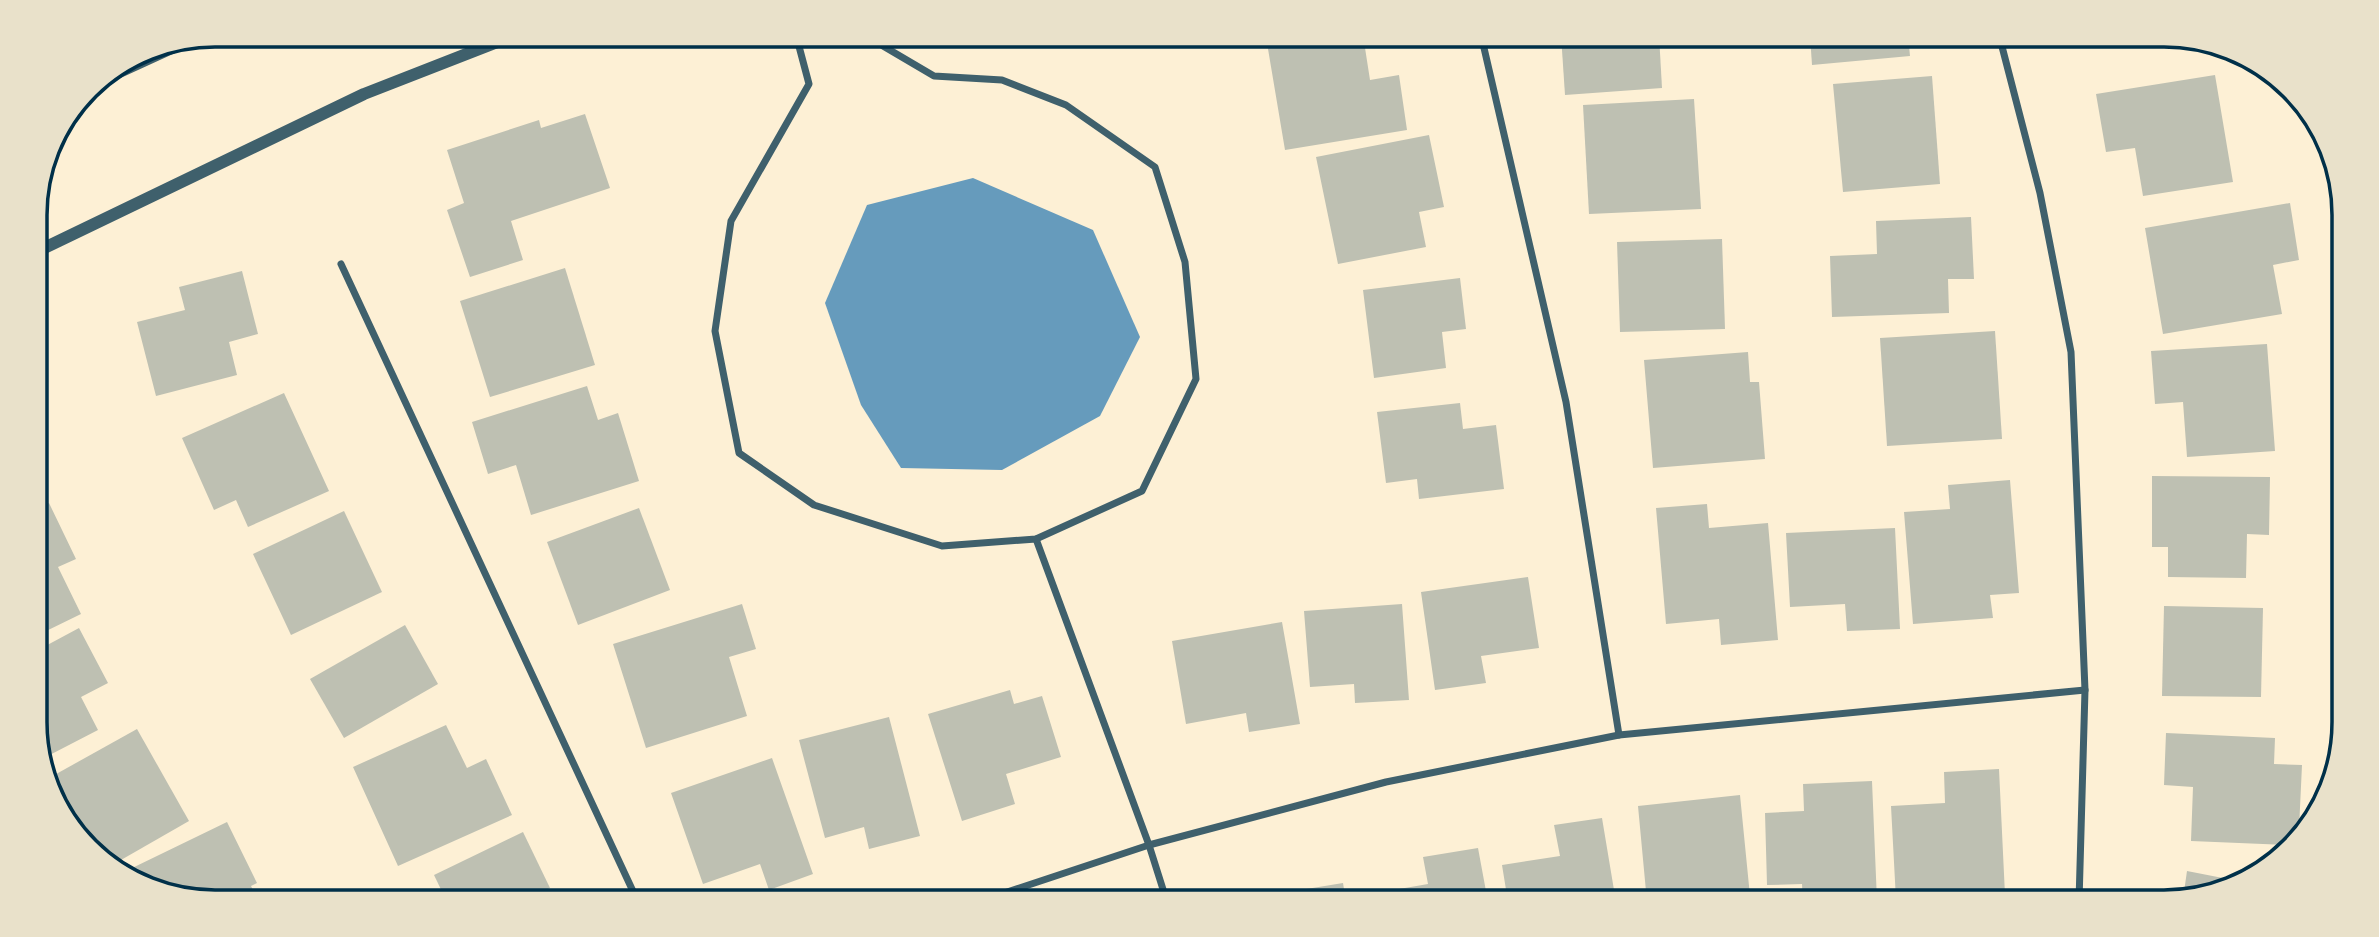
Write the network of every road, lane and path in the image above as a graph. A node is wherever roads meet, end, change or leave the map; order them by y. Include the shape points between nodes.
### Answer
1 (484, 47) edge
2 (799, 47) edge
3 (885, 47) edge
4 (1484, 47) edge
5 (2002, 47) edge
6 (48, 246) edge
7 (341, 264) dead end
8 (1036, 539) junction
9 (2085, 690) junction
10 (1619, 735) junction
11 (1149, 845) junction
12 (2079, 889) edge
13 (632, 890) edge
14 (1014, 890) edge
15 (1163, 890) edge

1 - 6 street via 364,94
2 - 8 street via 810,84 732,221 715,331 738,453 814,505 942,546
3 - 8 street via 934,76 1002,80 1066,106 1154,167 1185,262 1196,379 1142,491
4 - 10 street via 1566,402
5 - 9 street via 2040,193 2071,352
7 - 13 street
8 - 11 street
9 - 10 street
9 - 12 street
10 - 11 street via 1386,782
11 - 14 street
11 - 15 street

